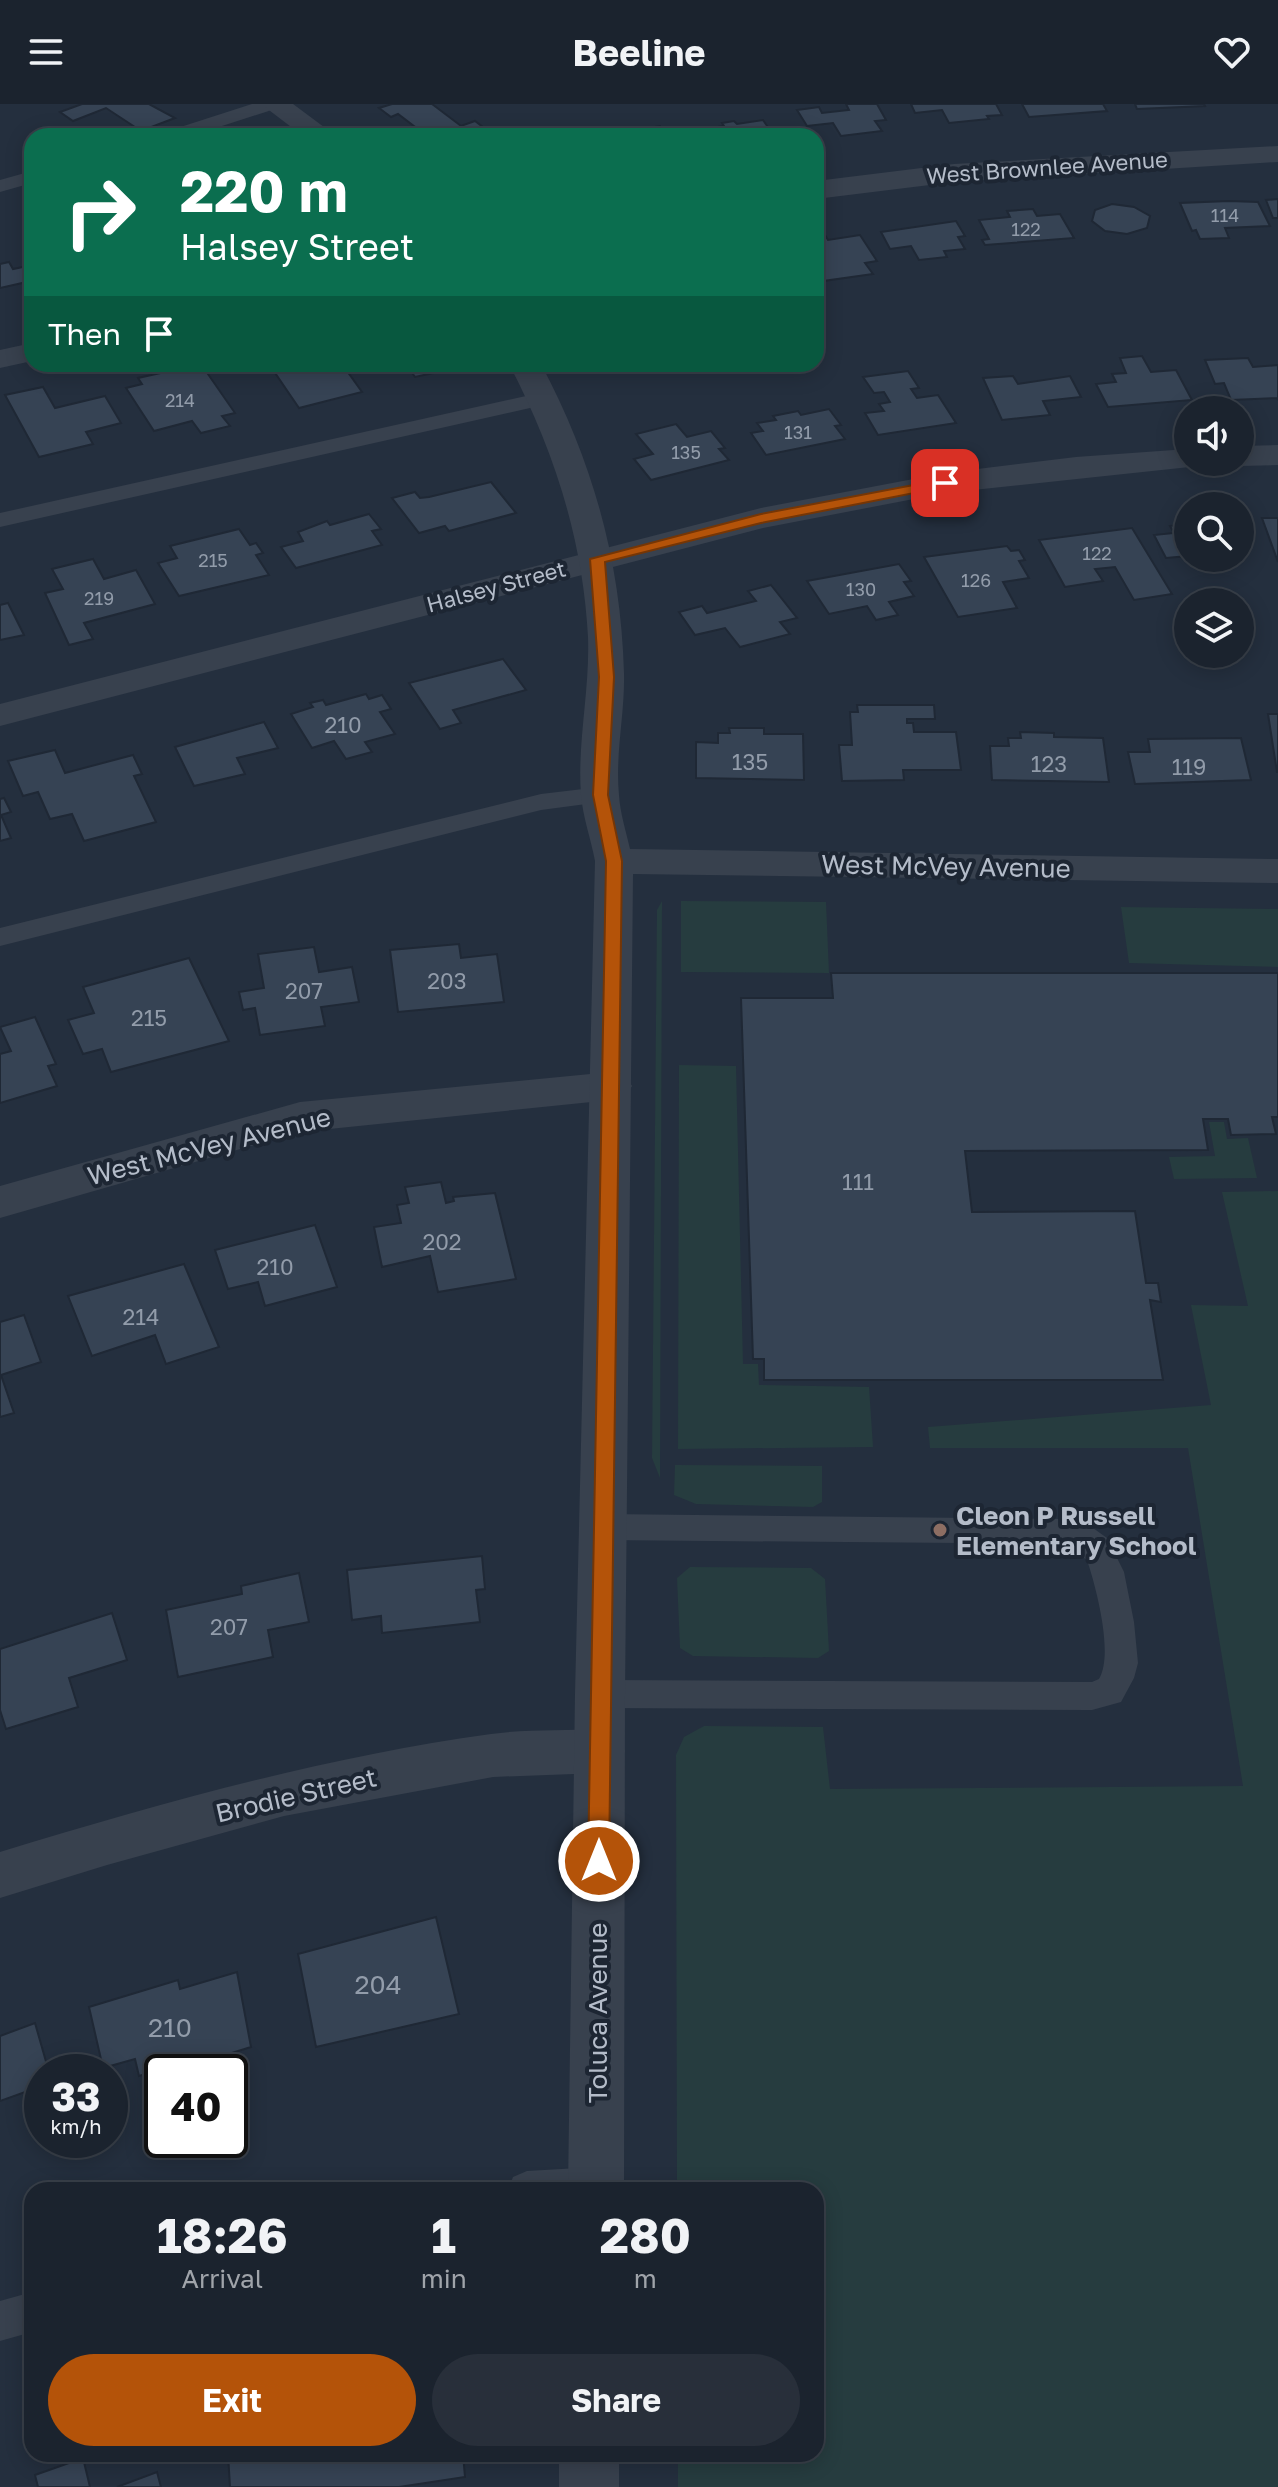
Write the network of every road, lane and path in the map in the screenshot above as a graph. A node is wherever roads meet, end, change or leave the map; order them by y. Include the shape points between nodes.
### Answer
1 (273, 104) edge
2 (197, 128) edge
3 (310, 128) edge
4 (1278, 154) edge
5 (24, 179) edge
6 (0, 186) edge
7 (824, 189) edge
8 (24, 354) edge
9 (0, 359) edge
10 (534, 381) edge
11 (1278, 455) edge
12 (1254, 456) edge
13 (1174, 460) edge
14 (0, 520) edge
15 (597, 559) junction
16 (0, 715) edge
17 (600, 795) junction
18 (614, 861) junction
19 (1278, 871) edge
20 (0, 937) edge
21 (611, 1086) junction
22 (0, 1202) edge
23 (604, 1527) junction
24 (600, 1694) junction
25 (600, 1751) junction
26 (0, 1875) edge
27 (596, 2182) edge
28 (24, 2314) edge
29 (0, 2321) edge
30 (589, 2462) edge
31 (589, 2487) edge

1 - 2 lane
1 - 3 street
4 - 7 street, West Brownlee Avenue via 968,171
5 - 6 lane
8 - 9 street
10 - 14 lane
10 - 15 street, Toluca Avenue via 575,471
11 - 12 street
13 - 15 street, Halsey Street via 945,483 761,518
15 - 16 street, Halsey Street
15 - 17 street, Toluca Avenue via 607,677
17 - 18 street, Toluca Avenue
17 - 20 lane via 541,802
18 - 19 street, West McVey Avenue
18 - 21 street, Toluca Avenue
21 - 22 street, West McVey Avenue via 300,1117
21 - 23 street, Toluca Avenue
23 - 24 street, Toluca Avenue
23 - 24 lane via 1080,1535 1108,1567 1121,1663 1109,1692 1092,1696
24 - 25 street, Toluca Avenue
25 - 26 street, Brodie Street via 493,1755 284,1794
25 - 27 street, Toluca Avenue
28 - 29 lane
30 - 31 street

